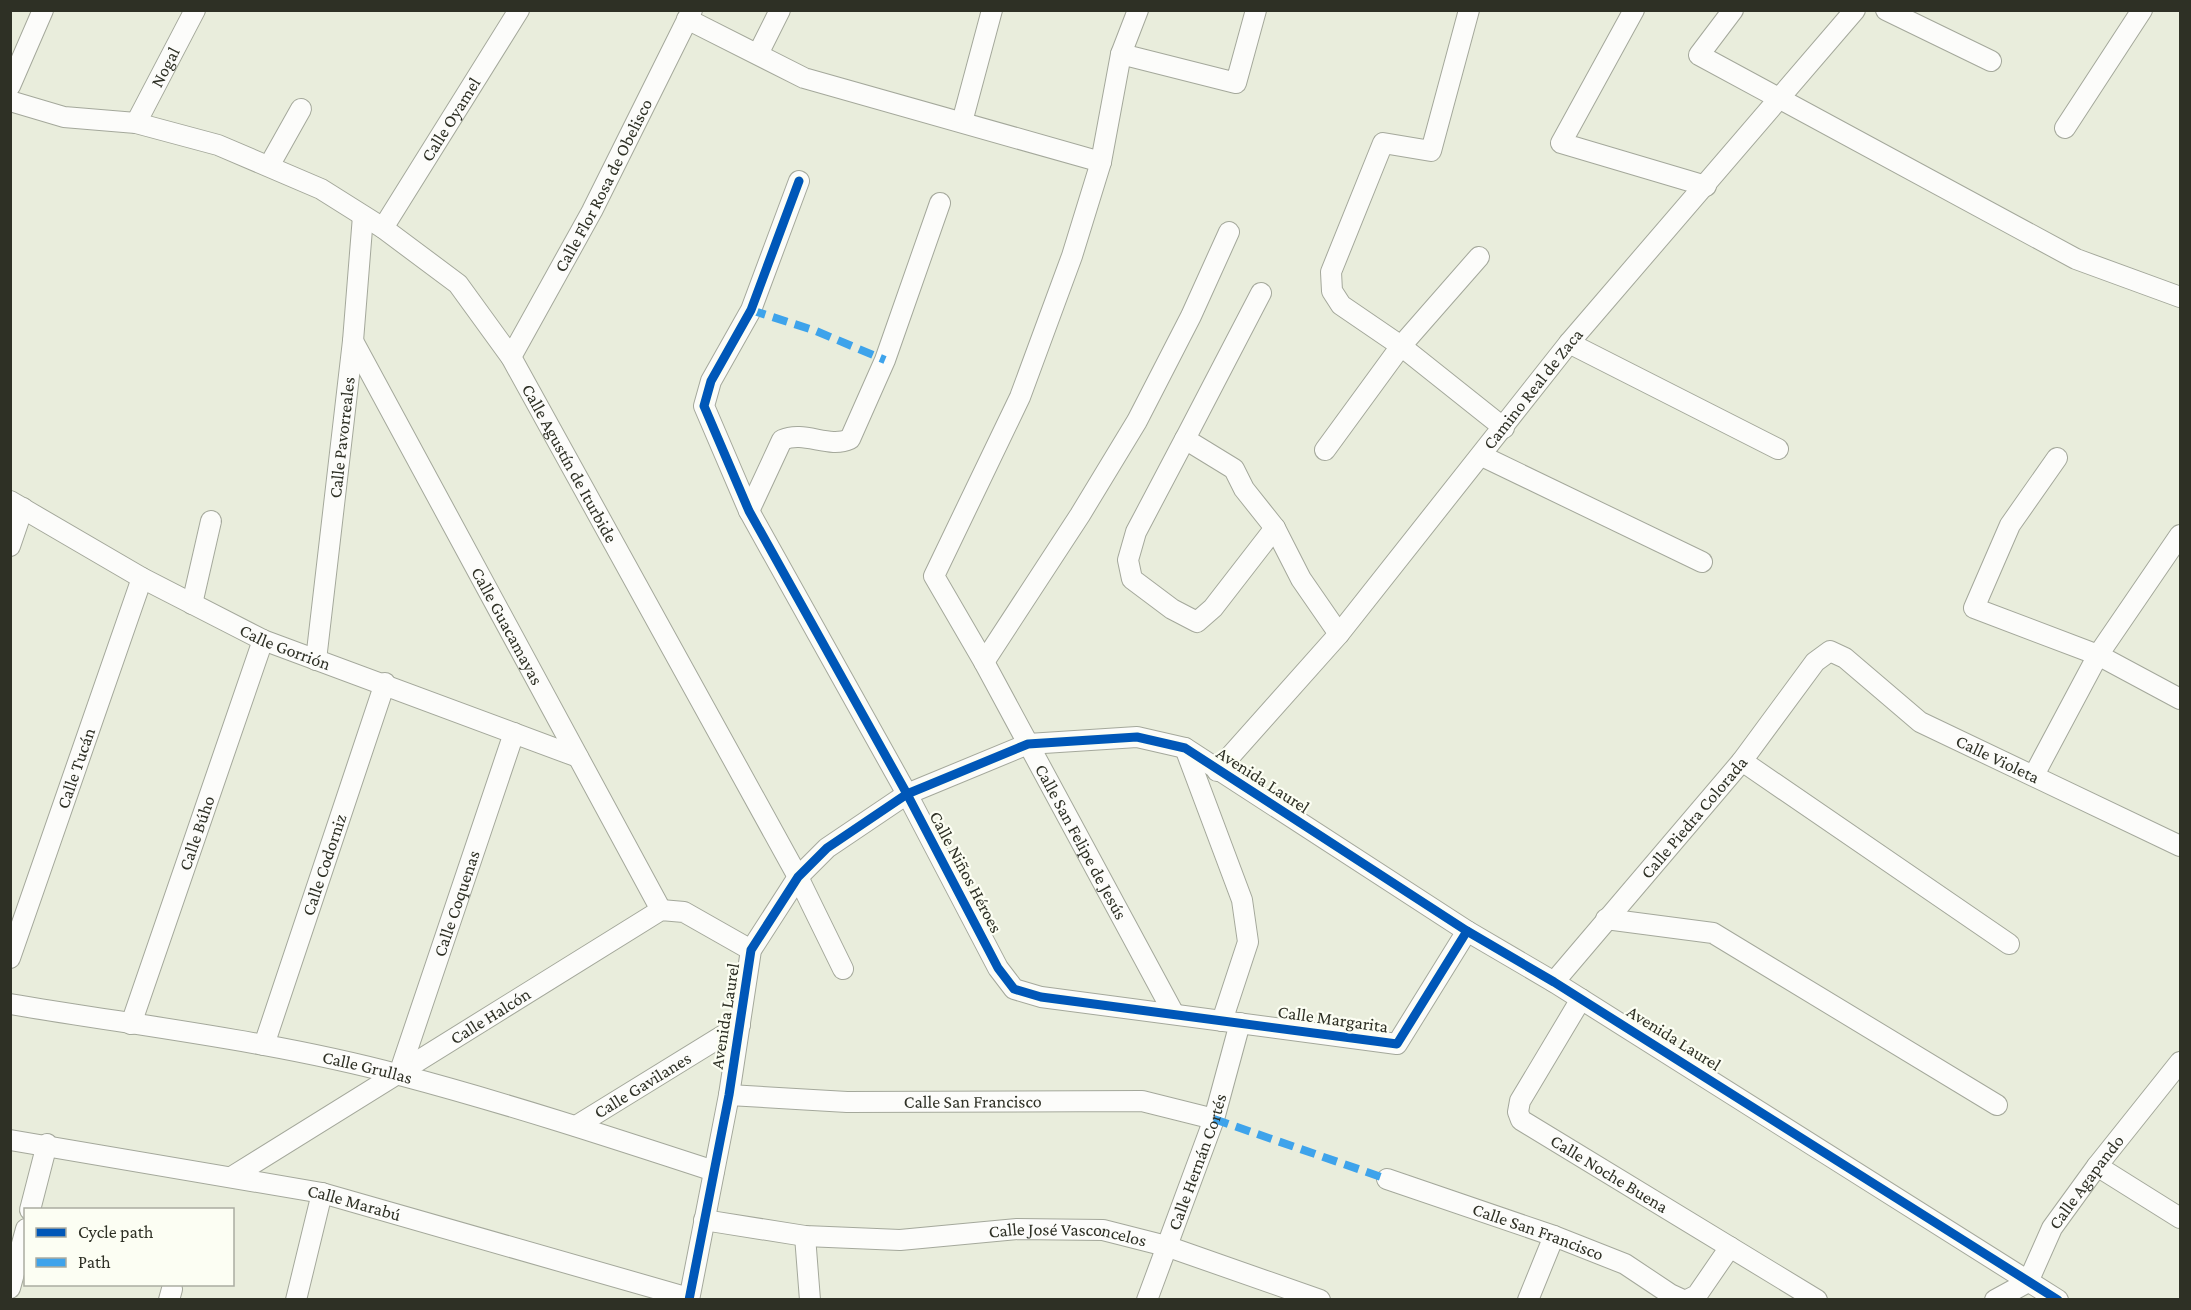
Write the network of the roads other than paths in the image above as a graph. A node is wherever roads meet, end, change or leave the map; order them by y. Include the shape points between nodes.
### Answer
1 (43, 10) edge
2 (195, 10) edge
3 (519, 10) edge
4 (780, 10) edge
5 (992, 10) edge
6 (1138, 10) edge
7 (1256, 10) edge
8 (1468, 10) edge
9 (1634, 10) edge
10 (1733, 10) edge
11 (1855, 10) edge
12 (1886, 10) edge
13 (2142, 10) edge
14 (689, 15) edge
15 (758, 54) junction
16 (1121, 54) junction
17 (1991, 61) dead end
18 (10, 86) edge
19 (1779, 99) junction
20 (10, 101) edge
21 (301, 109) dead end
22 (962, 122) junction
23 (136, 123) junction
24 (2065, 128) dead end
25 (1101, 162) junction
26 (268, 166) junction
27 (799, 181) dead end
28 (1706, 186) junction
29 (940, 203) dead end
30 (363, 216) junction
31 (383, 228) junction
32 (1229, 232) dead end
33 (1479, 257) dead end
34 (1261, 293) dead end
35 (2181, 297) edge
36 (353, 340) junction
37 (1569, 343) junction
38 (1401, 346) junction
39 (512, 357) junction
40 (1504, 428) junction
41 (1185, 439) junction
42 (1778, 448) dead end
43 (1325, 450) dead end
44 (1482, 456) junction
45 (2057, 458) dead end
46 (17, 504) edge
47 (749, 511) junction
48 (211, 521) dead end
49 (1275, 528) junction
50 (2181, 535) edge
51 (10, 546) edge
52 (1702, 562) dead end
53 (142, 578) junction
54 (192, 604) junction
55 (1340, 634) junction
56 (263, 640) junction
57 (1830, 651) joint
58 (2098, 655) junction
59 (316, 660) junction
60 (984, 662) junction
61 (385, 683) junction
62 (2181, 699) edge
63 (514, 733) junction
64 (1028, 744) junction
65 (1185, 748) junction
66 (578, 757) junction
67 (1742, 761) junction
68 (1217, 771) junction
69 (2034, 775) junction
70 (907, 794) junction
71 (2181, 846) edge
72 (798, 877) junction
73 (661, 910) junction
74 (1606, 920) junction
75 (1467, 931) junction
76 (2009, 944) dead end
77 (752, 950) junction
78 (10, 958) edge
79 (843, 969) dead end
80 (1554, 982) junction
81 (1581, 999) junction
82 (10, 1004) edge
83 (1174, 1014) junction
84 (1231, 1022) junction
85 (131, 1024) junction
86 (740, 1025) junction
87 (264, 1045) junction
88 (2181, 1062) edge
89 (399, 1074) junction
90 (729, 1095) junction
91 (1997, 1105) dead end
92 (1214, 1119) junction
93 (576, 1126) junction
94 (10, 1140) edge
95 (47, 1144) junction
96 (2097, 1166) junction
97 (714, 1171) junction
98 (233, 1176) junction
99 (1387, 1179) dead end
100 (322, 1193) junction
101 (30, 1208) edge
102 (2181, 1218) edge
103 (704, 1220) junction
104 (24, 1236) edge
105 (805, 1236) junction
106 (1554, 1236) junction
107 (1166, 1246) junction
108 (1730, 1247) junction
109 (2028, 1282) junction
110 (10, 1288) edge
111 (296, 1299) edge
112 (689, 1299) edge
113 (810, 1299) edge
114 (1147, 1299) edge
115 (1320, 1299) edge
116 (1528, 1299) edge
117 (1685, 1299) edge
118 (1817, 1299) edge
119 (1995, 1299) edge
120 (2058, 1299) edge

1 - 18 street
2 - 23 street, Nogal
3 - 31 street, Calle Oyamel
4 - 15 street
5 - 22 street
6 - 16 street
7 - 16 street via 1236,82
8 - 38 street via 1431,151 1383,143 1331,272 1332,291 1341,305
9 - 28 street via 1561,143
10 - 19 street via 1699,55
11 - 19 street, Camino Real de Zaca
12 - 17 street
13 - 24 street
14 - 15 street
14 - 39 street, Calle Flor Rosa de Obelisco via 592,211
15 - 22 street via 804,78
16 - 25 street
19 - 28 street, Camino Real de Zaca
19 - 35 street via 2076,259
20 - 23 street, Calle Agustín de Iturbide via 64,117
21 - 26 street
22 - 25 street
23 - 26 street, Calle Agustín de Iturbide via 218,145
25 - 60 street, Calle San Felipe de Jesús via 1072,256 1020,397 934,576
26 - 30 street, Calle Agustín de Iturbide via 321,189
27 - 47 street, Calle Niños Héroes via 751,310 711,381 704,406
28 - 37 street, Camino Real de Zaca
29 - 47 street via 885,360 850,439 840,444 794,435 782,440
30 - 31 street, Calle Agustín de Iturbide
30 - 36 street, Calle Pavorreales
31 - 39 street, Calle Agustín de Iturbide via 458,284
32 - 60 street via 1137,421
33 - 38 street
34 - 41 street
36 - 59 street, Calle Pavorreales
36 - 66 street, Calle Guacamayas
37 - 40 street, Camino Real de Zaca
37 - 42 street
38 - 40 street
38 - 43 street
39 - 72 street, Calle Agustín de Iturbide
40 - 44 street, Camino Real de Zaca
41 - 49 street via 1234,470
41 - 49 street via 1136,532 1128,560 1132,579 1197,622 1214,608
44 - 52 street
44 - 55 street, Camino Real de Zaca
45 - 58 street via 2010,525 1974,608
46 - 51 street
46 - 53 street, Calle Gorrión
47 - 70 street, Calle Niños Héroes
48 - 54 street
49 - 55 street via 1300,579
50 - 58 street
53 - 54 street, Calle Gorrión
53 - 78 street, Calle Tucán
54 - 56 street, Calle Gorrión
55 - 68 street, Camino Real de Zaca
56 - 59 street, Calle Gorrión
56 - 85 street, Calle Búho
57 - 67 street, Calle Piedra Colorada via 1815,662
57 - 69 street, Calle Violeta via 1845,658 1920,722
58 - 62 street
58 - 69 street
59 - 61 street, Calle Gorrión
60 - 64 street, Calle San Felipe de Jesús
61 - 63 street, Calle Gorrión
61 - 87 street, Calle Codorniz
63 - 66 street, Calle Gorrión
63 - 89 street, Calle Coquenas
64 - 65 street, Avenida Laurel via 1137,737
64 - 70 street, Avenida Laurel
64 - 83 street, Calle San Felipe de Jesús
65 - 68 street, Avenida Laurel
65 - 84 street, Calle Hernán Cortés via 1242,900 1248,942
66 - 73 street, Calle Guacamayas
67 - 74 street, Calle Piedra Colorada
67 - 76 street
68 - 75 street, Avenida Laurel
69 - 71 street, Calle Violeta
70 - 72 street, Avenida Laurel via 827,848
70 - 83 street, Calle Niños Héroes via 998,968 1014,989 1041,997
72 - 77 street, Avenida Laurel
72 - 79 street, Calle Agustín de Iturbide
73 - 77 street via 684,912
73 - 89 street, Calle Halcón
74 - 80 street, Calle Piedra Colorada
74 - 91 street via 1713,933
75 - 80 street, Avenida Laurel
75 - 84 street, Calle Margarita via 1396,1044
77 - 86 street, Avenida Laurel
80 - 81 street, Avenida Laurel
81 - 108 street, Calle Noche Buena via 1520,1101 1521,1120
81 - 109 street, Avenida Laurel
82 - 85 street, Calle Grullas
83 - 84 street, Calle Niños Héroes
84 - 92 street, Calle Hernán Cortés
85 - 87 street, Calle Grullas
86 - 90 street, Avenida Laurel
86 - 93 street, Calle Gavilanes
87 - 89 street, Calle Grullas
88 - 96 street, Calle Agapando
89 - 93 street, Calle Grullas
89 - 98 street, Calle Halcón
90 - 92 street, Calle San Francisco via 847,1102 1142,1101
90 - 97 street, Avenida Laurel
92 - 107 street, Calle Hernán Cortés
93 - 97 street, Calle Grullas
94 - 95 street, Calle Marabú
95 - 98 street, Calle Marabú
95 - 101 street
96 - 102 street
96 - 109 street, Calle Agapando via 2052,1228
97 - 103 street, Avenida Laurel
98 - 100 street, Calle Marabú
99 - 106 street, Calle San Francisco
100 - 111 street
100 - 112 street, Calle Marabú
103 - 105 street, Calle José Vasconcelos
103 - 112 street, Avenida Laurel
104 - 110 street
105 - 107 street, Calle José Vasconcelos via 900,1240 1017,1229 1103,1230
105 - 113 street
106 - 116 street
106 - 117 street, Calle San Francisco via 1625,1264 1670,1294
107 - 114 street, Calle Hernán Cortés
107 - 115 street, Calle José Vasconcelos
108 - 117 street, Calle San Francisco via 1697,1295
108 - 118 street, Calle Noche Buena
109 - 119 street
109 - 120 street, Avenida Laurel

